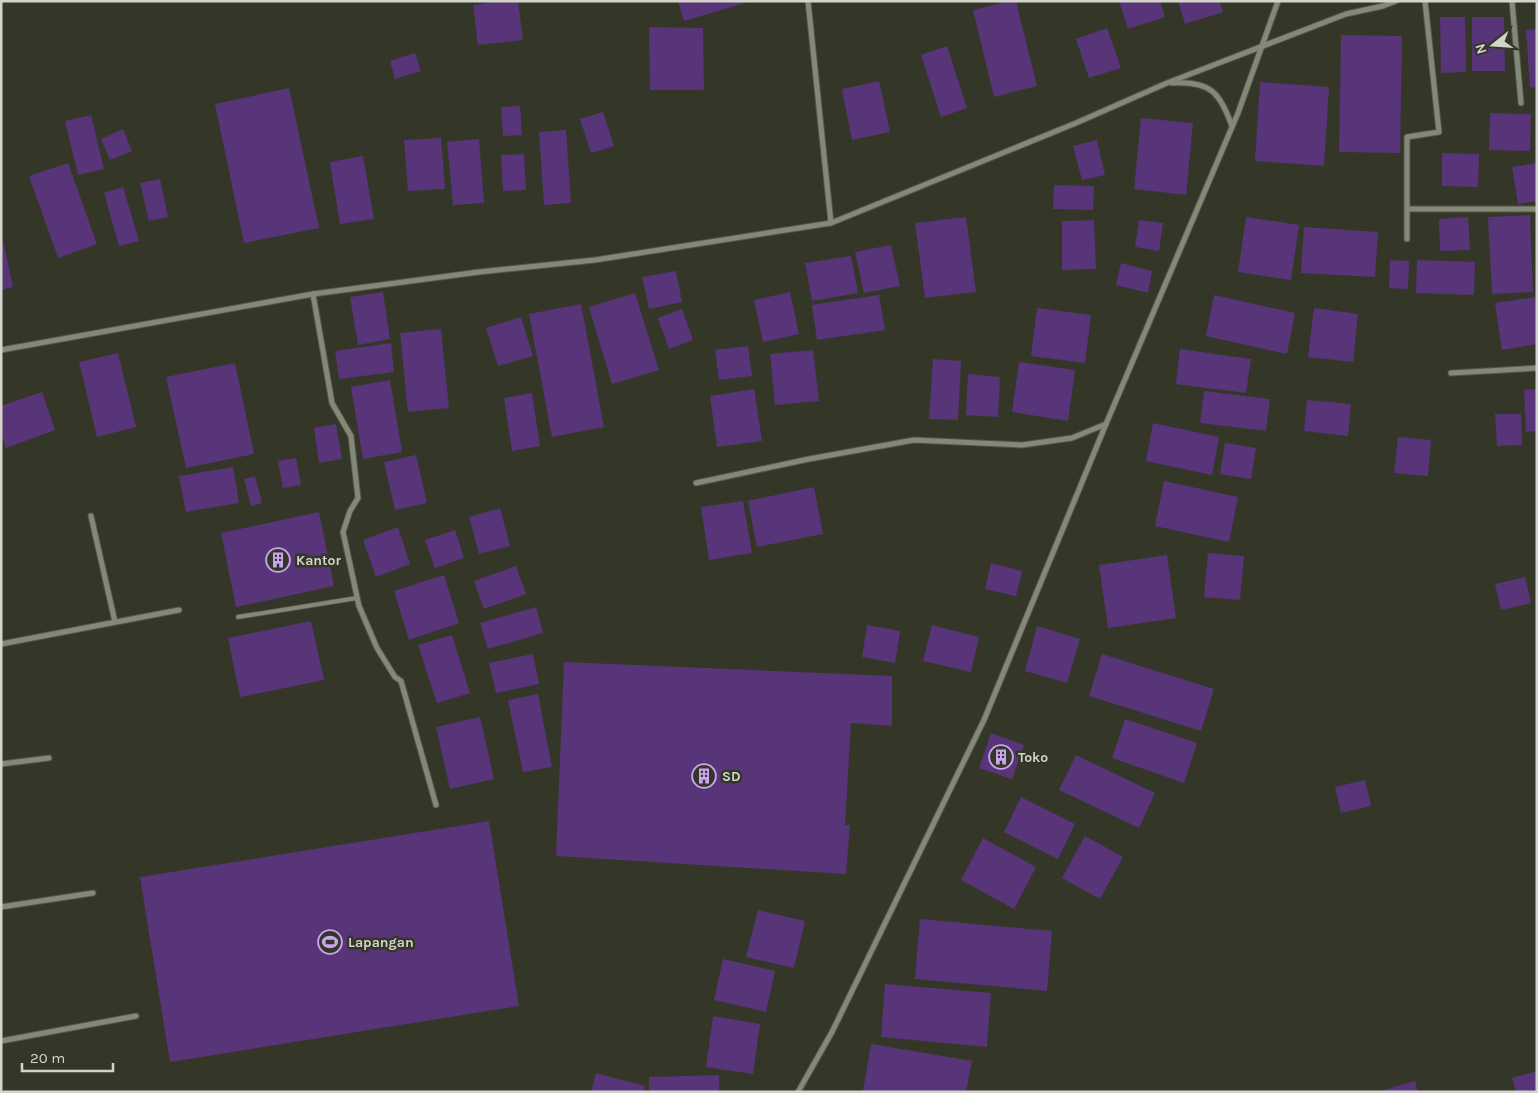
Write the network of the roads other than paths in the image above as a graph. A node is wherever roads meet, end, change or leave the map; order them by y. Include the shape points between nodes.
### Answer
1 (808, 1) edge
2 (1278, 1) edge
3 (1396, 1) edge
4 (1425, 1) edge
5 (1512, 1) edge
6 (1262, 46) junction
7 (1167, 83) junction
8 (1521, 103) dead end
9 (1232, 126) junction
10 (1537, 209) edge
11 (1408, 210) junction
12 (831, 223) junction
13 (1407, 239) dead end
14 (313, 294) junction
15 (1, 350) edge
16 (1537, 368) edge
17 (1451, 373) dead end
18 (1106, 424) junction
19 (696, 482) dead end
20 (91, 516) dead end
21 (357, 598) junction
22 (178, 610) dead end
23 (238, 617) dead end
24 (115, 622) junction
25 (1, 644) edge
26 (50, 758) dead end
27 (1, 764) edge
28 (436, 805) dead end
29 (93, 893) dead end
30 (1, 907) edge
31 (136, 1016) dead end
32 (1, 1041) edge
33 (798, 1092) edge

1 - 12 street
2 - 6 street
3 - 6 street via 1346,14
4 - 11 street via 1438,132 1407,137
5 - 8 street
6 - 7 street
6 - 9 street
7 - 9 street via 1180,82 1208,88 1223,104
7 - 12 street
9 - 18 street
10 - 11 street
11 - 13 street
12 - 14 street via 595,260
14 - 15 street
14 - 21 street via 332,403 351,436 358,498 343,532
16 - 17 street
18 - 19 street via 1072,438 1022,445 914,440
18 - 33 street via 984,720 832,1032
20 - 24 street
21 - 23 lane
21 - 28 street via 377,648 401,681
22 - 24 street
24 - 25 street
26 - 27 street
29 - 30 street
31 - 32 street

